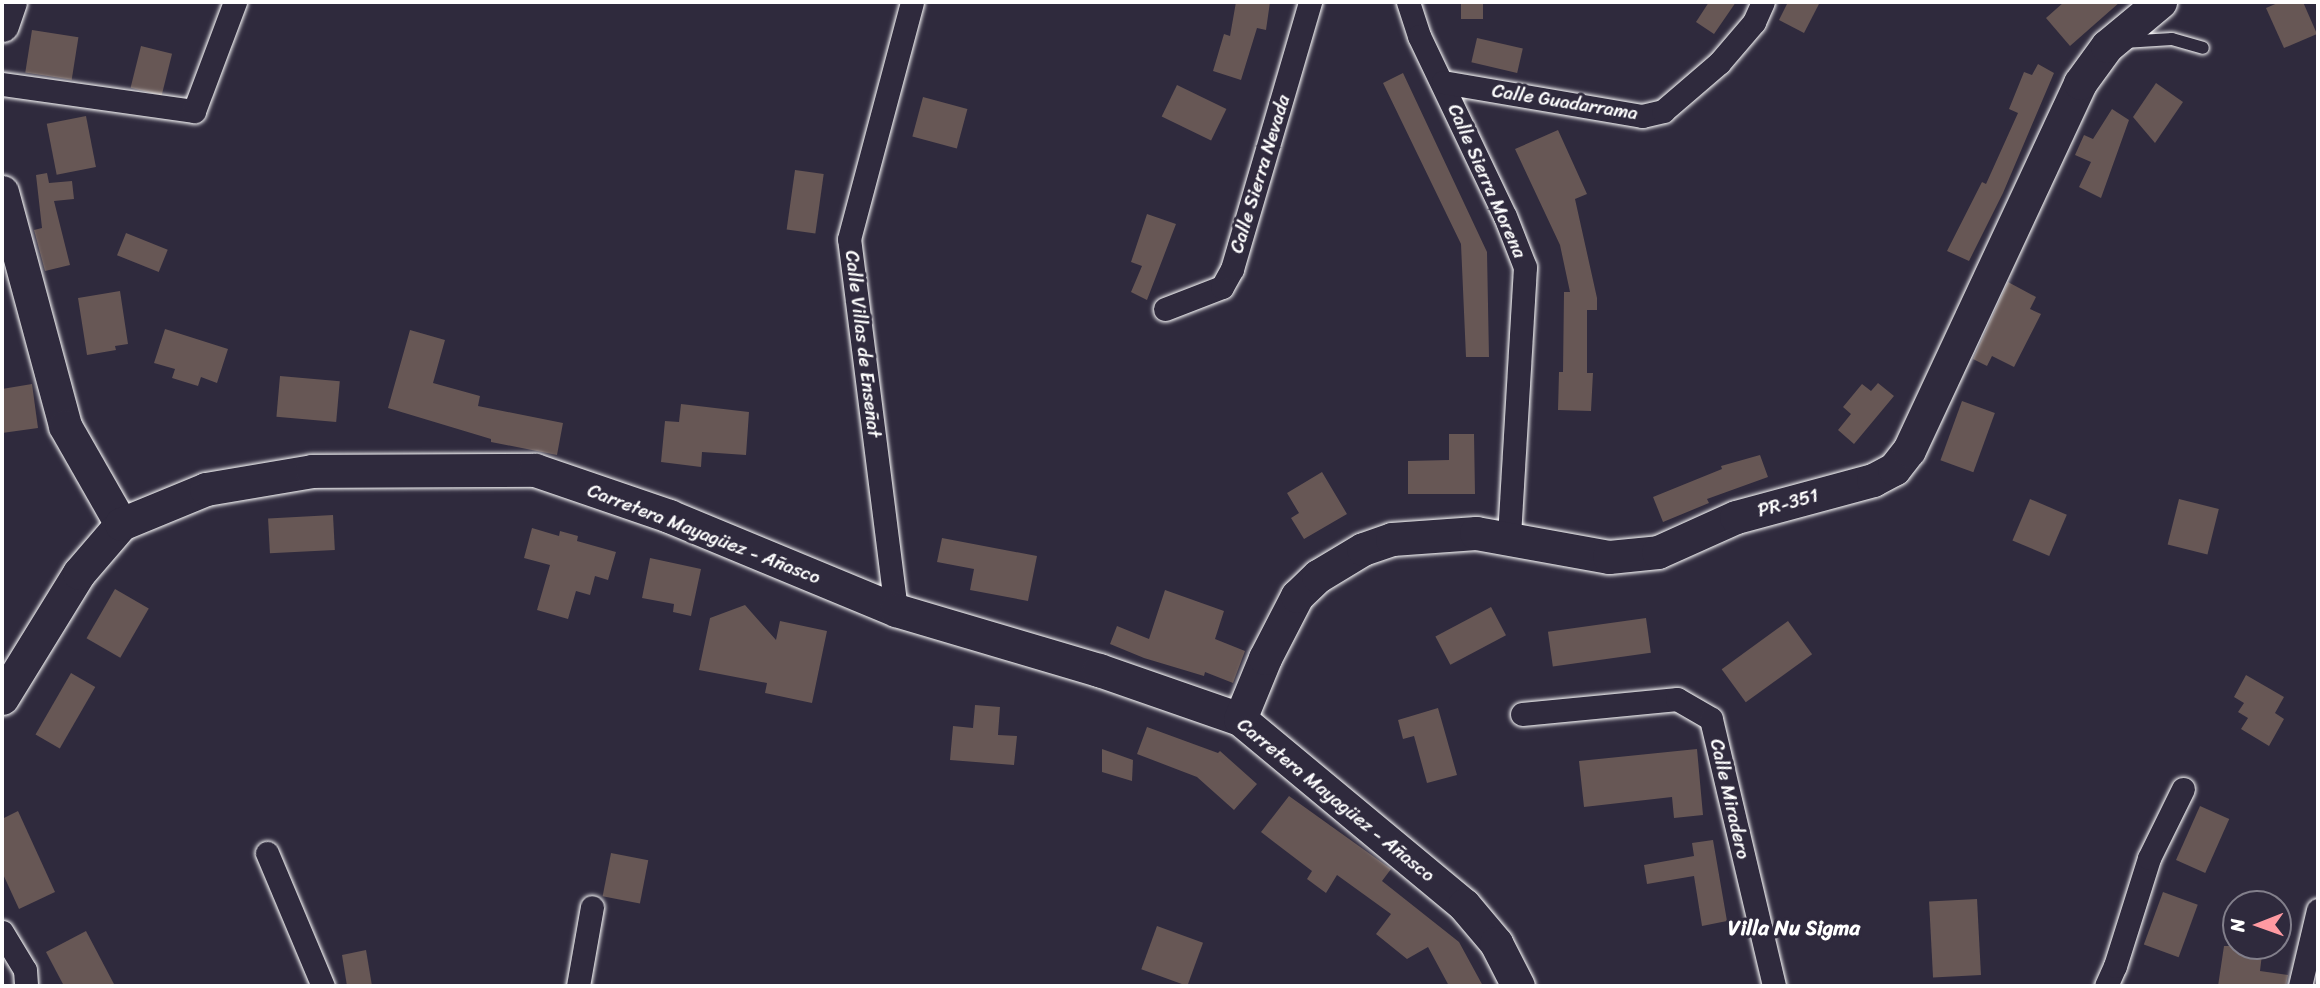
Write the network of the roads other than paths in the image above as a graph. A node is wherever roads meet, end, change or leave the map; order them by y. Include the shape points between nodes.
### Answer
1 (10, 2) edge
2 (235, 2) edge
3 (912, 2) edge
4 (1310, 2) edge
5 (1408, 2) edge
6 (1763, 2) edge
7 (2160, 2) edge
8 (2, 25) edge
9 (2107, 46) junction
10 (2203, 48) dead end
11 (1443, 82) junction
12 (2, 84) edge
13 (2, 192) edge
14 (1165, 309) dead end
15 (121, 524) junction
16 (1509, 537) junction
17 (896, 610) junction
18 (2, 698) edge
19 (1522, 714) dead end
20 (1240, 719) junction
21 (2183, 789) dead end
22 (267, 853) dead end
23 (592, 907) dead end
24 (2318, 910) edge
25 (2, 932) edge
26 (26, 986) edge
27 (324, 986) edge
28 (578, 986) edge
29 (1518, 986) edge
30 (1774, 986) edge
31 (2106, 986) edge
32 (2300, 986) edge

1 - 8 main road
2 - 12 street via 194,111
3 - 17 street, Calle Villas de Enseñat via 849,239
4 - 14 street, Calle Sierra Nevada via 1232,268 1222,287
5 - 11 street, Calle Sierra Morena via 1419,36
6 - 11 street, Calle Guadarrama via 1754,22 1719,63 1663,111 1642,116
7 - 9 main road, PR-351 / PR-351
9 - 10 lane via 2156,38
9 - 16 main road, PR-351 / PR-351 via 2080,83 1909,450 1894,468 1873,480 1736,517 1658,552 1609,557
11 - 16 street, Calle Sierra Morena via 1525,267
13 - 15 main road via 65,426
15 - 17 main road, Carretera Mayagüez - Añasco via 206,489 312,471 535,470 669,516
15 - 18 main road via 79,573
16 - 20 main road, PR-351 / PR-351 via 1476,533 1392,539 1328,569 1297,596
17 - 20 main road, Carretera Mayagüez - Añasco via 1099,670
19 - 30 street, Calle Miradero via 1677,699 1711,719
20 - 29 main road, Carretera Mayagüez - Añasco via 1464,905 1496,943
21 - 31 street via 2148,858
22 - 27 street
23 - 28 street
24 - 32 street
25 - 26 street via 25,970

